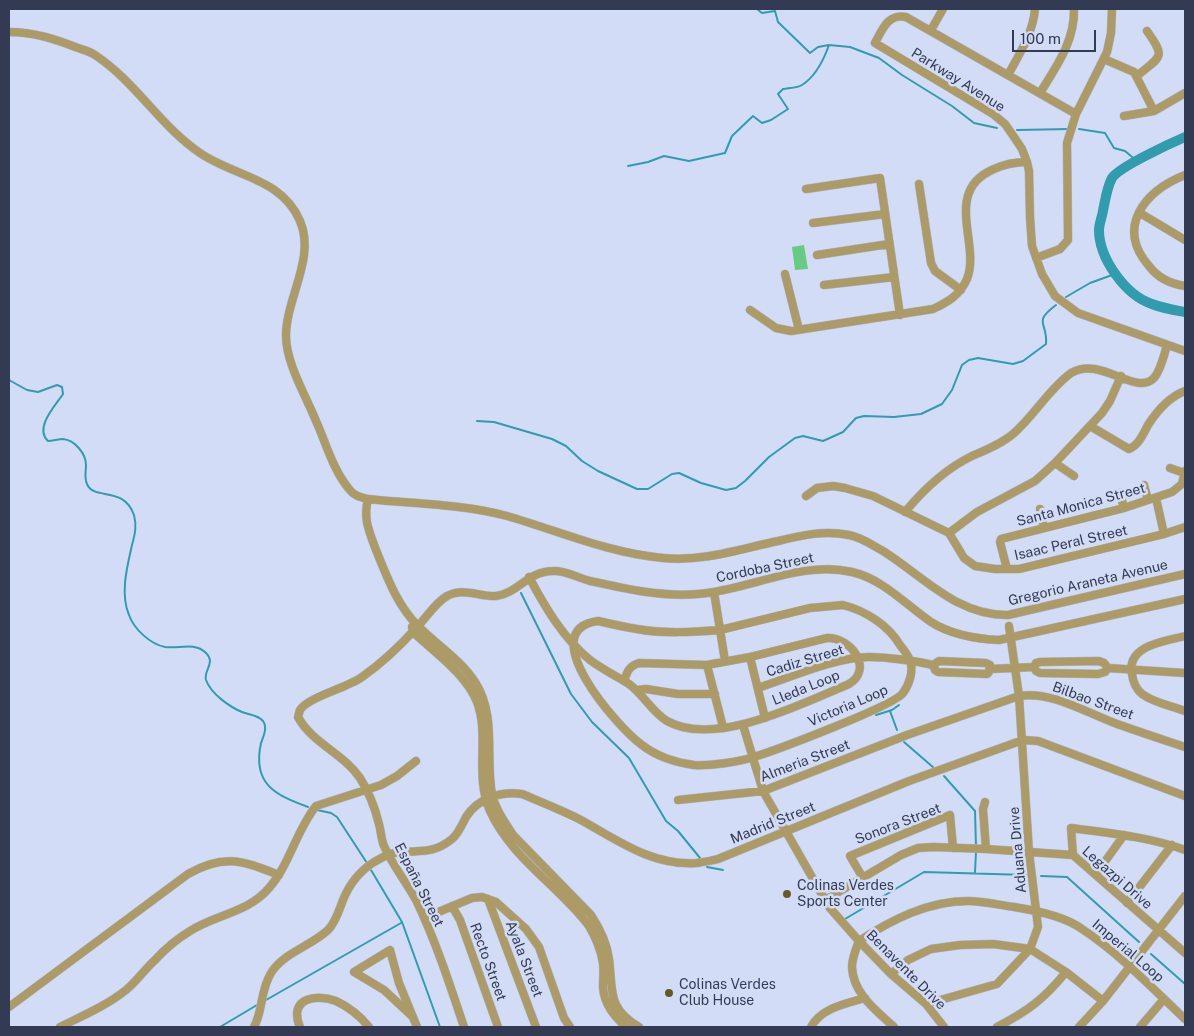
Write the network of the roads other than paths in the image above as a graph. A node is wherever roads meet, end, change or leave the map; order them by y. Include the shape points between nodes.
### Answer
1 (943, 9) edge
2 (1035, 9) edge
3 (1074, 9) edge
4 (1112, 9) edge
5 (931, 30) junction
6 (1147, 31) dead end
7 (9, 32) edge
8 (1104, 59) junction
9 (1008, 75) junction
10 (1137, 76) junction
11 (1040, 93) junction
12 (1185, 93) edge
13 (1154, 111) junction
14 (1076, 114) junction
15 (1124, 116) dead end
16 (1027, 162) junction
17 (1185, 175) edge
18 (919, 184) dead end
19 (806, 189) dead end
20 (1140, 213) junction
21 (885, 214) junction
22 (813, 223) dead end
23 (1185, 240) edge
24 (889, 244) junction
25 (817, 255) dead end
26 (1036, 258) junction
27 (785, 274) dead end
28 (894, 277) junction
29 (824, 285) dead end
30 (1185, 286) edge
31 (960, 290) junction
32 (750, 310) dead end
33 (900, 315) junction
34 (799, 330) junction
35 (1167, 345) junction
36 (1185, 351) edge
37 (1121, 376) junction
38 (1185, 391) edge
39 (1090, 426) junction
40 (1055, 463) junction
41 (1170, 468) dead end
42 (1185, 472) edge
43 (1074, 476) dead end
44 (1144, 485) dead end
45 (1120, 493) dead end
46 (806, 496) dead end
47 (368, 499) junction
48 (1152, 499) junction
49 (1040, 508) dead end
50 (1124, 508) junction
51 (905, 512) junction
52 (1185, 527) edge
53 (1044, 528) junction
54 (949, 533) junction
55 (1164, 534) junction
56 (1007, 570) junction
57 (1185, 574) edge
58 (530, 577) junction
59 (714, 592) junction
60 (1185, 599) edge
61 (1009, 626) dead end
62 (416, 629) junction
63 (720, 630) junction
64 (1185, 636) edge
65 (1011, 638) junction
66 (573, 644) junction
67 (750, 657) junction
68 (859, 659) junction
69 (725, 661) junction
70 (911, 661) junction
71 (707, 665) junction
72 (1015, 667) junction
73 (1034, 667) junction
74 (1108, 668) junction
75 (1131, 670) junction
76 (1185, 673) edge
77 (624, 681) junction
78 (758, 688) junction
79 (637, 690) junction
80 (715, 694) junction
81 (1019, 696) junction
82 (1185, 711) edge
83 (765, 718) junction
84 (743, 725) junction
85 (723, 727) junction
86 (907, 735) joint
87 (1023, 740) junction
88 (1185, 747) edge
89 (752, 758) junction
90 (416, 761) dead end
91 (368, 791) junction
92 (763, 791) junction
93 (1185, 796) edge
94 (489, 798) junction
95 (678, 800) dead end
96 (985, 802) dead end
97 (785, 832) junction
98 (1124, 835) junction
99 (1172, 845) junction
100 (953, 848) junction
101 (986, 849) junction
102 (1185, 850) edge
103 (1029, 852) junction
104 (388, 854) junction
105 (1073, 854) junction
106 (1096, 874) junction
107 (279, 875) junction
108 (863, 878) junction
109 (1185, 896) edge
110 (488, 898) junction
111 (825, 900) junction
112 (1127, 902) junction
113 (452, 906) junction
114 (1036, 910) junction
115 (424, 918) junction
116 (1160, 930) junction
117 (859, 941) junction
118 (1030, 950) junction
119 (1185, 953) edge
120 (1130, 966) junction
121 (1066, 972) junction
122 (891, 974) junction
123 (864, 998) junction
124 (1164, 1000) junction
125 (1102, 1001) junction
126 (926, 1004) junction
127 (9, 1007) edge
128 (413, 1017) junction
129 (1185, 1019) edge
130 (60, 1027) edge
131 (254, 1027) edge
132 (300, 1027) edge
133 (369, 1027) edge
134 (417, 1027) edge
135 (464, 1027) edge
136 (498, 1027) edge
137 (536, 1027) edge
138 (570, 1027) edge
139 (625, 1027) edge
140 (639, 1027) edge
141 (811, 1027) edge
142 (894, 1027) edge
143 (944, 1027) edge
144 (997, 1027) edge
145 (1079, 1027) edge
146 (1140, 1027) edge

1 - 5 street
2 - 9 street via 1031,31
3 - 11 street via 1069,43
4 - 8 street via 1112,33
5 - 9 street
5 - 16 street, Parkway Avenue via 906,17 895,16 885,24 875,43 998,118 1022,149
6 - 10 street via 1160,53
7 - 47 street via 54,38 94,54 143,98 170,130 200,153 263,182 294,207 302,224 305,253 287,326 286,344 338,472 353,494
8 - 10 street via 1128,68
8 - 14 street
9 - 11 street
10 - 13 street
11 - 14 street
12 - 13 street
13 - 15 street
14 - 26 street via 1067,144 1068,240 1060,249
16 - 26 street, Parkway Avenue via 1032,246
16 - 31 street via 1006,164 984,173 969,193 966,204 969,262 967,278
17 - 20 street via 1148,198
18 - 31 street via 931,263 935,271
19 - 21 street via 880,178
20 - 23 street
20 - 30 street via 1134,237 1140,254 1162,278
21 - 22 street
21 - 24 street
24 - 25 street
24 - 28 street
26 - 35 street, Parkway Avenue via 1055,296 1072,310
27 - 34 street
28 - 29 street
28 - 33 street
31 - 33 street via 950,301 933,309
32 - 34 street via 776,328
33 - 34 street
35 - 36 street, Parkway Avenue
35 - 37 street via 1158,371 1150,381 1139,384
37 - 39 street via 1110,401
37 - 51 street via 1092,368 1079,368 1071,373 1014,434 937,478
38 - 39 street via 1158,410 1139,440 1129,449
39 - 40 street
40 - 43 street
40 - 54 street via 1035,481 977,512
41 - 42 street
42 - 48 street, Santa Monica Street via 1178,488
44 - 48 street
45 - 50 street
46 - 51 street via 817,488 833,486 874,496
47 - 57 street, Gregorio Araneta Avenue via 484,511 612,550 664,558 710,557 810,534 851,535 904,564 955,602 995,615 1008,615
47 - 62 street via 365,515 369,531 394,592
48 - 50 street, Santa Monica Street
48 - 55 street
49 - 53 street
50 - 53 street, Santa Monica Street
51 - 54 street
52 - 55 street, Isaac Peral Street
53 - 56 street, Santa Monica Street via 1001,539
54 - 56 street, Isaac Peral Street via 964,558 975,566
55 - 56 street, Isaac Peral Street
58 - 59 street, Cordoba Street via 552,571 648,593 686,595
58 - 62 street, Cordoba Street via 499,596 466,591 452,594 439,602
58 - 66 street via 543,602
59 - 63 street
59 - 65 street, Cordoba Street via 825,568 854,572 876,581 941,628 983,639
60 - 65 street, Cordoba Street
61 - 65 street, Aduana Drive
62 - 91 street, España Street via 362,678 312,700 300,710 298,717 303,726 356,772
62 - 94 street via 466,683 477,703 481,776
63 - 66 street via 637,630 598,621 582,625 574,636
63 - 69 street
63 - 70 street via 810,608 843,605 858,608 888,630
64 - 75 street via 1142,649 1132,662
65 - 72 street, Aduana Drive
66 - 77 street, Lleda Loop via 590,660
66 - 89 street, Victoria Loop via 587,683 641,745 667,758 694,765
67 - 68 street via 831,638 848,646
67 - 69 street
67 - 78 street
68 - 70 street, Cadiz Street
68 - 78 street, Cadiz Street via 827,665
68 - 83 street, Lleda Loop via 860,672 849,684
69 - 71 street
70 - 72 street, Cadiz Street via 933,665 939,661 986,662 990,669
70 - 89 street, Victoria Loop via 907,687 896,700
71 - 77 street via 639,663 633,665
71 - 80 street
72 - 73 street
72 - 81 street, Aduana Drive
73 - 74 street via 1040,662 1098,661
73 - 74 street via 1040,673 1079,674 1102,674
74 - 75 street
75 - 76 street
75 - 82 street via 1133,682 1142,694
77 - 79 street, Lleda Loop
78 - 83 street
79 - 80 street
79 - 85 street, Lleda Loop via 667,720 683,727
80 - 85 street
81 - 86 street, Bilbao Street
81 - 87 street, Aduana Drive
81 - 88 street, Bilbao Street via 1032,694 1052,698
83 - 84 street, Lleda Loop
84 - 85 street, Lleda Loop
84 - 89 street, Benavente Drive
86 - 92 street, Almeria Street
87 - 93 street, Madrid Street via 1038,740
87 - 97 street, Madrid Street via 909,781
87 - 103 street, Aduana Drive
89 - 92 street, Benavente Drive
90 - 91 street via 397,776
91 - 104 street, España Street
91 - 107 street via 314,809
92 - 95 street, Almeria Street
92 - 97 street, Benavente Drive
94 - 97 street, Madrid Street via 505,793 522,794 577,818 647,856 679,862 718,859
94 - 104 street via 476,806 453,838 436,850
94 - 139 street via 489,810 504,837 590,926 601,952 605,998 615,1018
94 - 140 street via 513,834 582,906 599,929 609,959 610,988 614,999 626,1018
96 - 101 street
97 - 111 street, Benavente Drive
98 - 99 street
98 - 105 street via 1071,828
98 - 106 street
99 - 102 street
99 - 112 street
100 - 101 street, Legazpi Drive
100 - 108 street, Legazpi Drive via 918,848
100 - 108 street, Sonora Street via 950,815 850,856
101 - 103 street, Legazpi Drive
103 - 105 street, Legazpi Drive
103 - 114 street, Aduana Drive
104 - 115 street, España Street
104 - 131 street via 369,866 350,885 337,918 328,930 271,972
105 - 106 street, Legazpi Drive
106 - 112 street, Legazpi Drive
107 - 127 street via 245,862 219,860 204,864
107 - 130 street via 268,890 249,905 189,931 126,990 103,1006
108 - 111 street, Legazpi Drive
109 - 116 street
110 - 113 street via 472,898
110 - 137 street, Ayala Street
110 - 138 street via 502,906 533,938
111 - 117 street, Benavente Drive
112 - 116 street, Legazpi Drive
113 - 115 street
113 - 136 street, Recto Street via 460,920
114 - 117 street, Imperial Loop via 969,901 936,905 905,915
114 - 118 street, Aduana Drive via 1038,927
114 - 120 street, Imperial Loop via 1080,927
115 - 135 street, España Street
116 - 119 street, Legazpi Drive
116 - 120 street
117 - 122 street, Benavente Drive
117 - 123 street via 852,966
118 - 121 street
118 - 122 street via 993,944 931,949 908,960
118 - 126 street, Aduana Drive via 997,984
120 - 124 street, Imperial Loop
120 - 125 street
121 - 125 street
121 - 144 street via 1047,995
122 - 126 street, Benavente Drive
123 - 141 street via 831,1008
123 - 142 street
124 - 129 street, Imperial Loop
124 - 146 street
125 - 145 street
126 - 143 street, Benavente Drive
128 - 128 street via 384,990 354,972 390,950
128 - 134 street
132 - 133 street via 297,1018 302,1003 311,998 323,998 336,1001 358,1014

